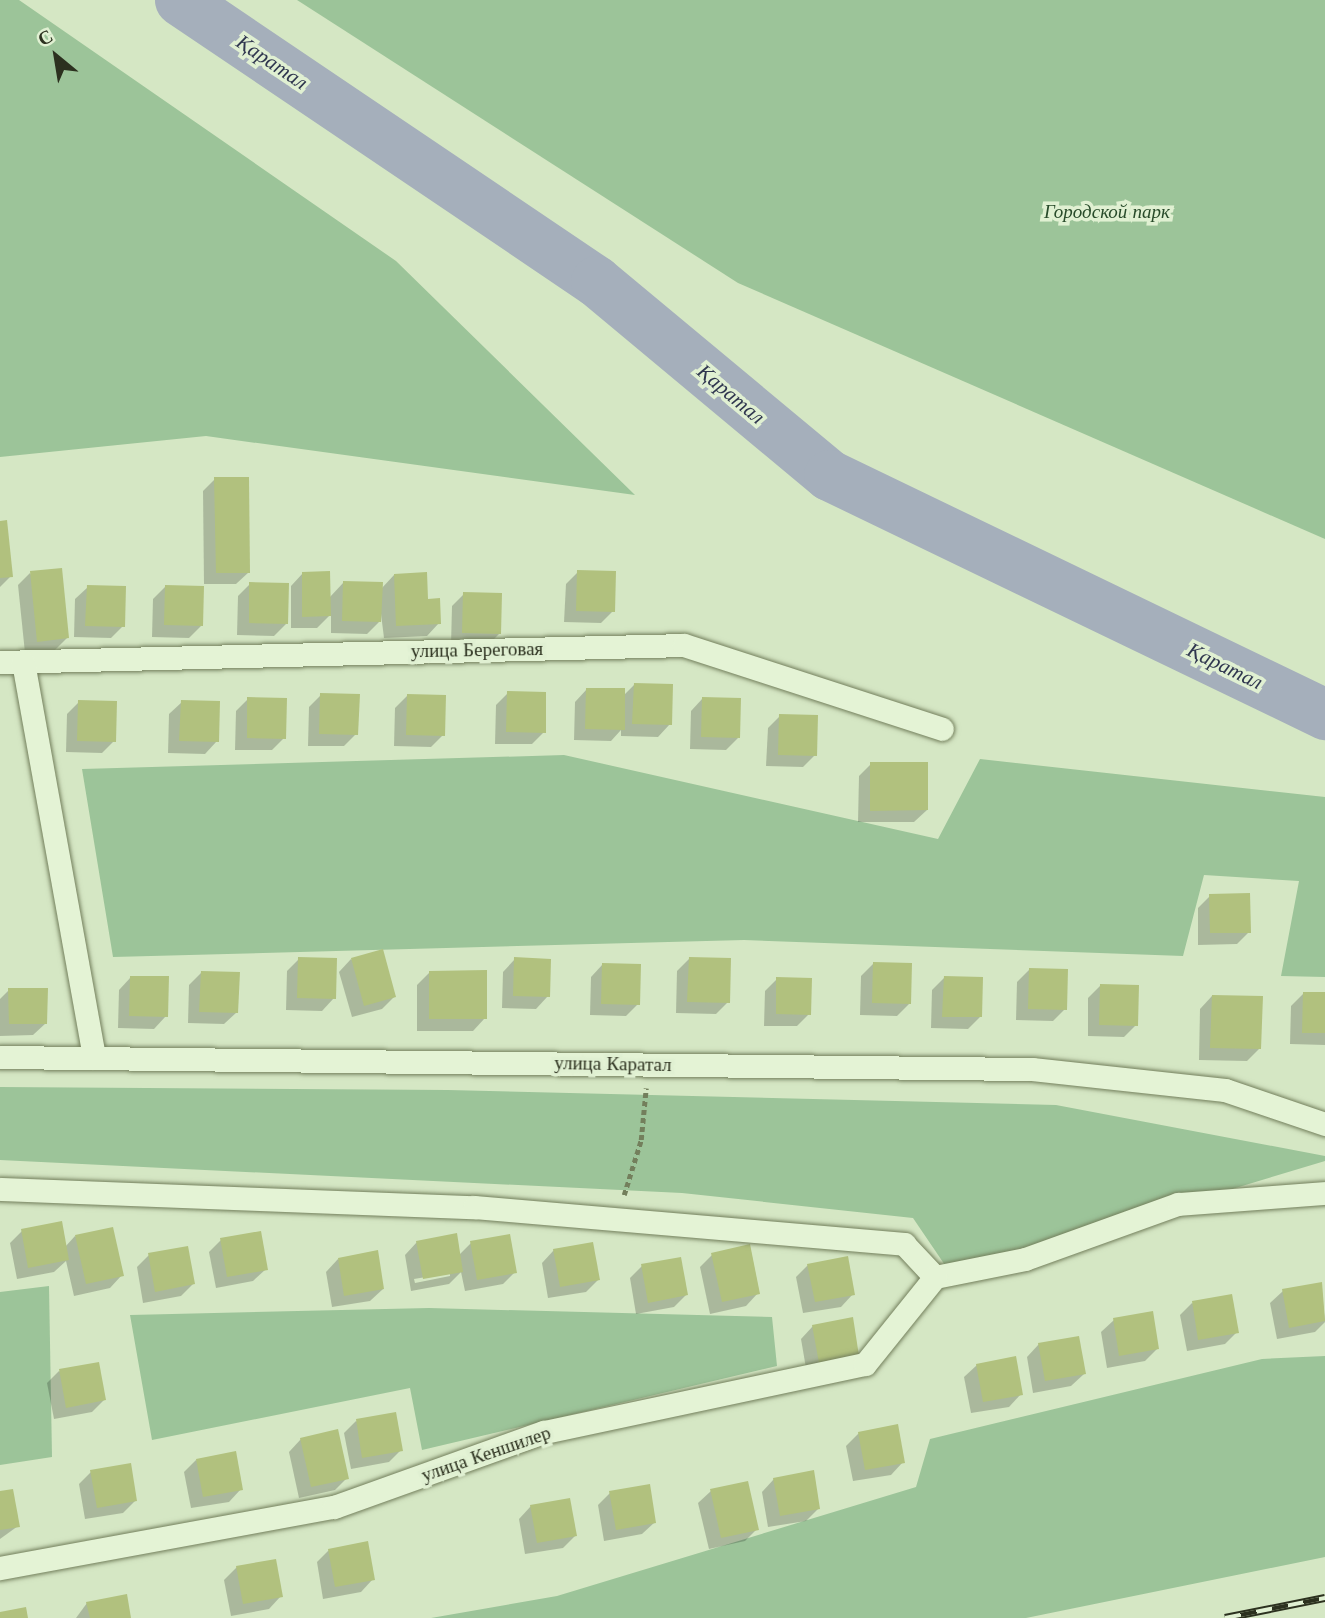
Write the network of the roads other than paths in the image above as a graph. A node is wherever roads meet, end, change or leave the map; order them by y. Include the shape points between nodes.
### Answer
1 (11, 662) edge
2 (942, 729) dead end
3 (0, 1057) edge
4 (94, 1058) junction
5 (1325, 1124) edge
6 (0, 1189) edge
7 (1325, 1193) edge
8 (935, 1277) junction
9 (0, 1568) edge

1 - 2 street, улица Береговая via 684,645
1 - 4 street
3 - 4 street, улица Каратал
4 - 5 street, улица Каратал via 1032,1069 1225,1090
6 - 8 street via 474,1207 904,1244
7 - 8 street via 1178,1204 1026,1259
8 - 9 street, улица Кеншилер via 865,1364 544,1432 334,1507

